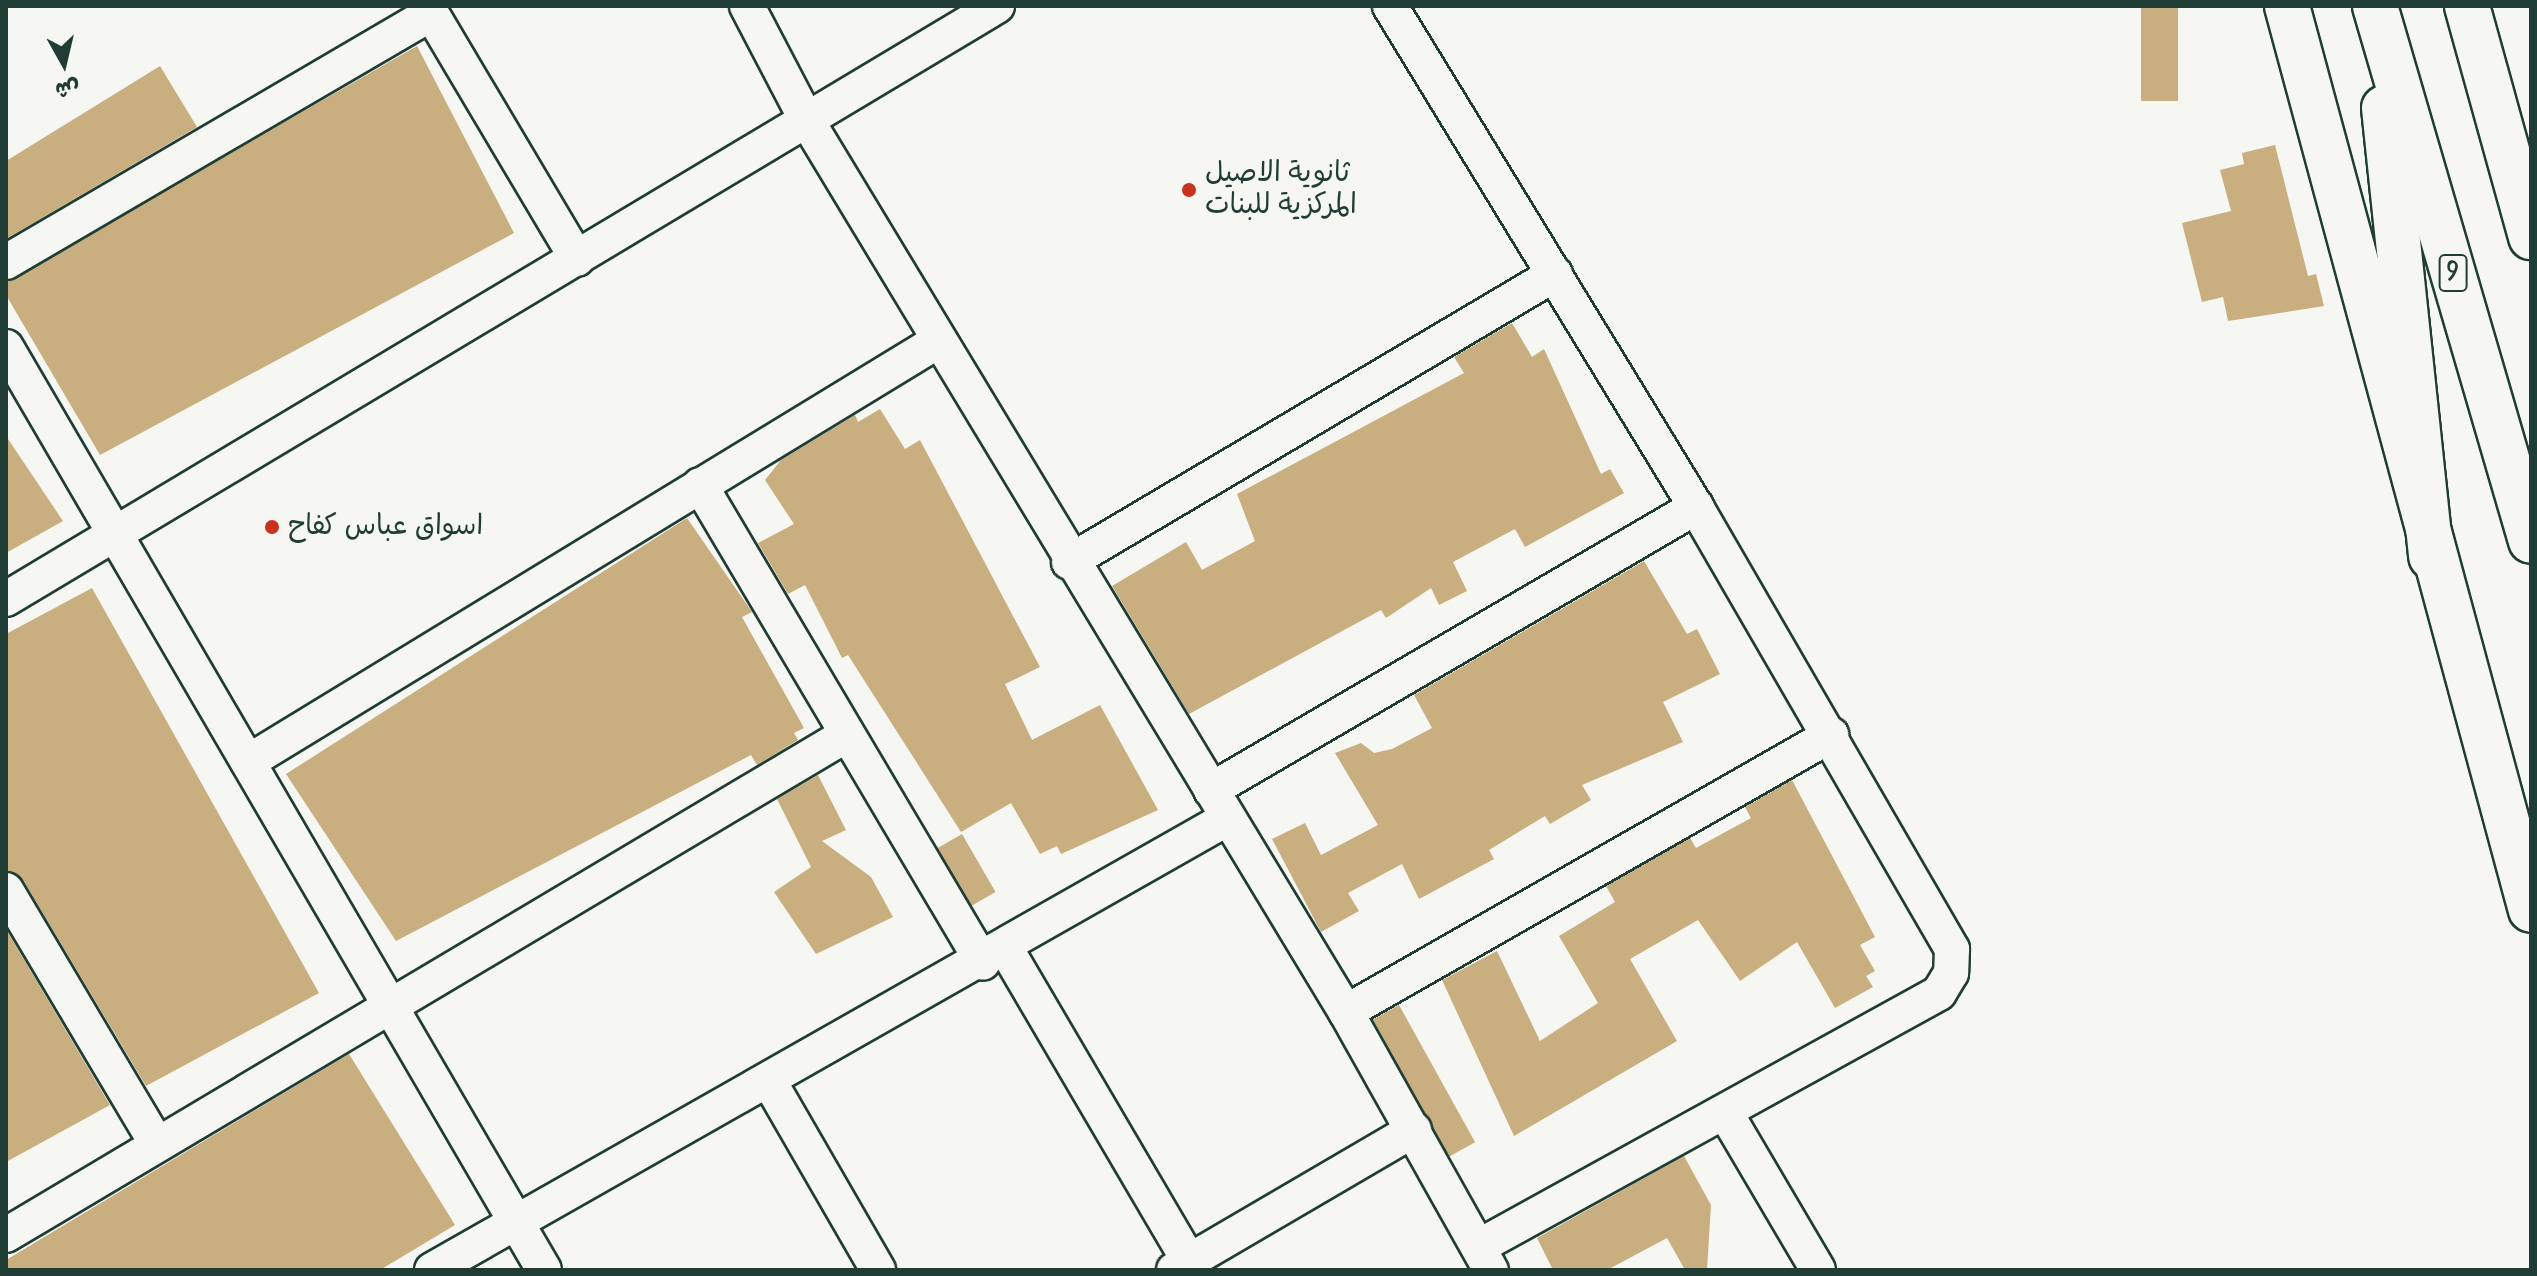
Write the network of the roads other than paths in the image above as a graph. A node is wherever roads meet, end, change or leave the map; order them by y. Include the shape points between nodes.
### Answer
1 (747, 6) edge
2 (997, 6) edge
3 (1390, 6) edge
4 (2287, 6) edge
5 (2374, 6) edge
6 (2467, 6) edge
7 (429, 10) edge
8 (806, 119) junction
9 (2531, 237) edge
10 (577, 259) junction
11 (6, 262) edge
12 (1555, 274) junction
13 (938, 341) junction
14 (6, 347) edge
15 (700, 485) junction
16 (1696, 507) junction
17 (116, 535) junction
18 (2531, 541) edge
19 (2431, 557) junction
20 (1069, 562) junction
21 (6, 599) edge
22 (846, 735) junction
23 (1831, 735) junction
24 (248, 762) junction
25 (1219, 804) junction
26 (6, 890) edge
27 (2531, 910) edge
28 (995, 956) junction
29 (388, 1001) junction
30 (1346, 1012) junction
31 (769, 1081) junction
32 (1725, 1112) junction
33 (1414, 1130) junction
34 (156, 1143) junction
35 (517, 1221) junction
36 (6, 1235) edge
37 (1484, 1258) edge
38 (1182, 1266) edge
39 (432, 1270) edge
40 (544, 1270) edge
41 (878, 1270) edge
42 (1818, 1270) edge

1 - 8 street
2 - 8 street
3 - 12 street
4 - 19 main road
5 - 18 main road, 9
5 - 19 main road
6 - 9 main road
7 - 10 street
7 - 11 street
8 - 10 street
8 - 13 street
10 - 17 street
12 - 16 street
12 - 20 street
13 - 15 street
13 - 20 street
14 - 17 street
15 - 22 street
15 - 24 street
16 - 23 street
16 - 25 street
17 - 21 street
17 - 24 street
19 - 27 main road
20 - 25 street
22 - 28 street
22 - 29 street
23 - 30 street
23 - 32 street via 1942,927 1951,973 1939,993
24 - 29 street
25 - 28 street
25 - 30 street
26 - 34 street
28 - 31 street
28 - 38 street
29 - 34 street
29 - 35 street
30 - 33 street
31 - 35 street
31 - 41 street
32 - 37 street
32 - 42 street
33 - 37 street
33 - 38 street
34 - 36 street
35 - 39 street
35 - 40 street

